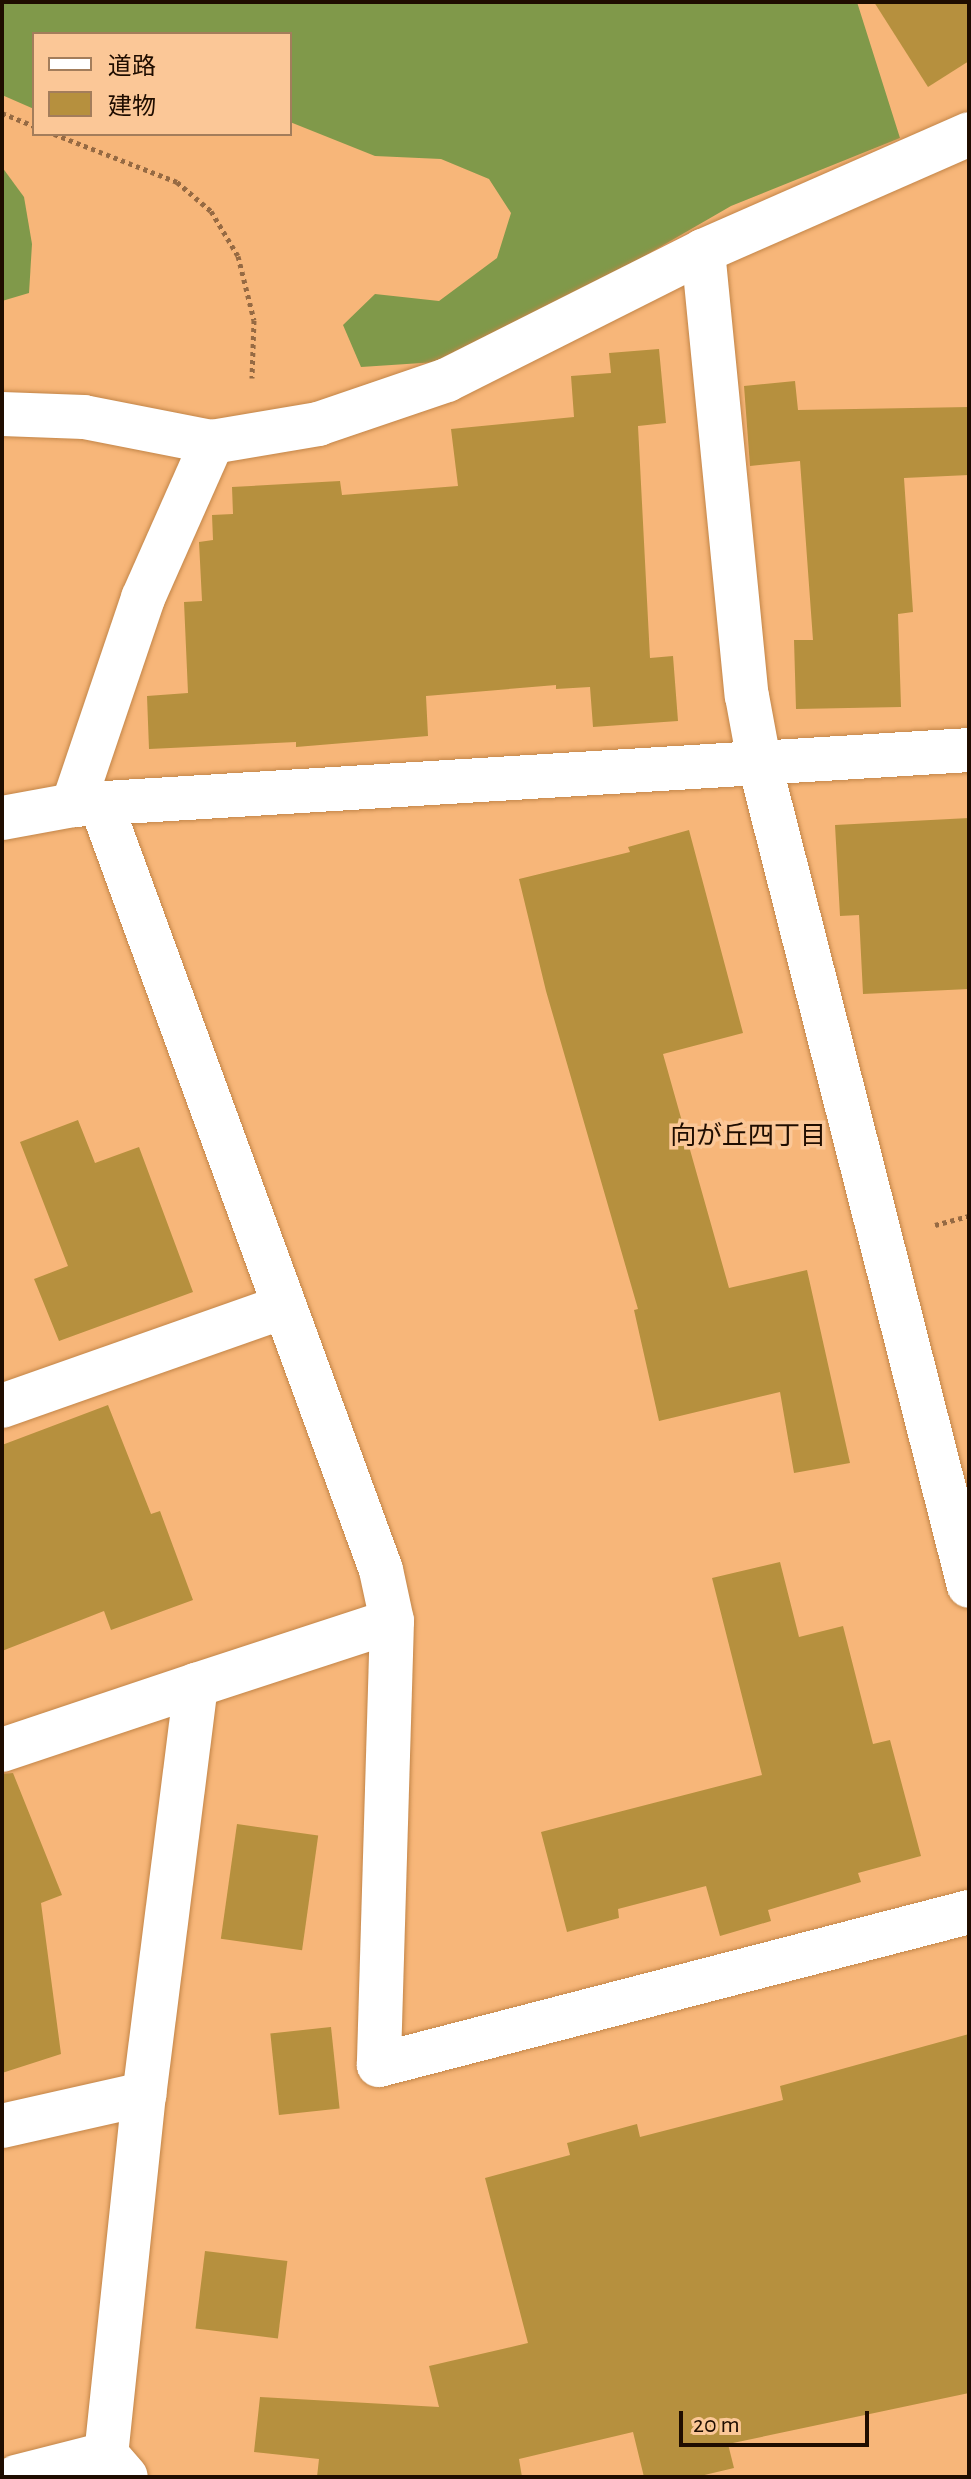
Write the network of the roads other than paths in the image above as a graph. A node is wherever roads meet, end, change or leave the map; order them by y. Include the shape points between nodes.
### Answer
1 (969, 134) edge
2 (703, 251) junction
3 (2, 414) edge
4 (231, 439) junction
5 (969, 750) edge
6 (759, 761) junction
7 (87, 806) junction
8 (2, 818) edge
9 (281, 1308) junction
10 (2, 1406) edge
11 (969, 1586) edge
12 (392, 1621) junction
13 (196, 1685) junction
14 (2, 1750) edge
15 (969, 1912) edge
16 (144, 2094) junction
17 (2, 2126) edge
18 (116, 2466) edge
19 (16, 2477) edge

1 - 2 street
2 - 4 street via 447,380 318,424
2 - 6 street via 747,696
3 - 4 street via 84,417
4 - 7 street via 143,598
5 - 6 street
6 - 7 street
6 - 11 street
7 - 8 street
7 - 9 street
9 - 10 street
9 - 12 street via 381,1570
12 - 13 street
12 - 15 street via 379,2065
13 - 14 street
13 - 16 street
16 - 17 street
16 - 18 street
18 - 19 street

